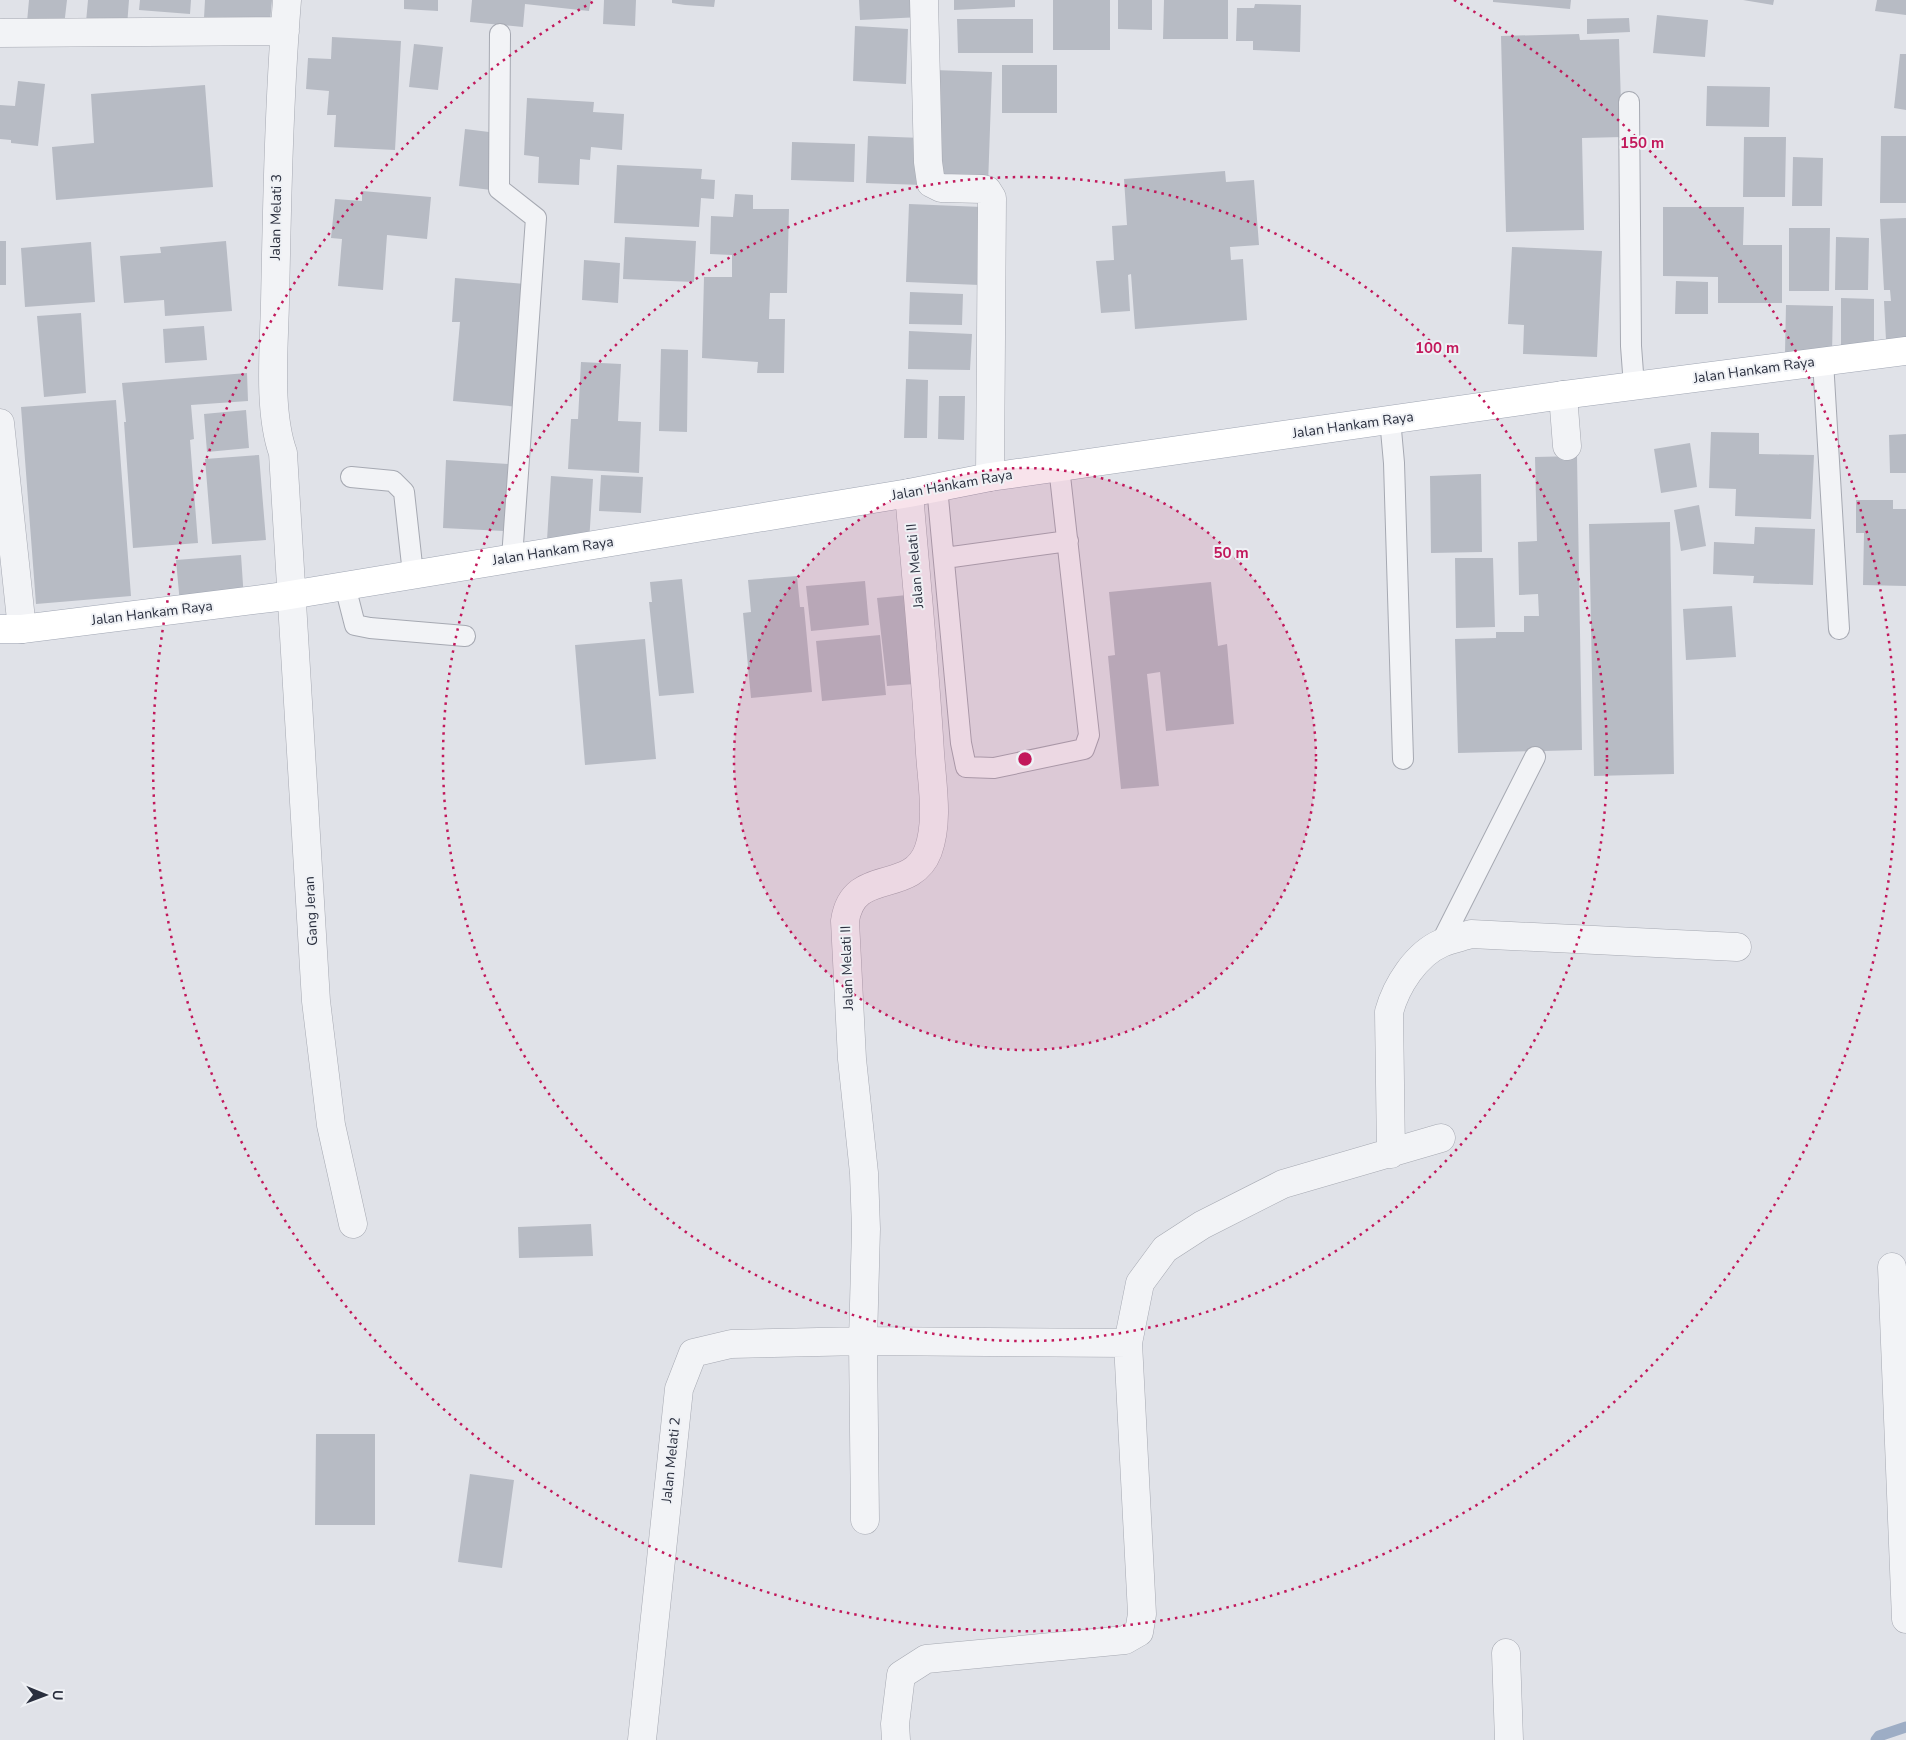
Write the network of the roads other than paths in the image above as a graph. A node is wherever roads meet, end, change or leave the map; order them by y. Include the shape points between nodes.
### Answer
1 (287, 0) edge
2 (924, 0) edge
3 (285, 31) junction
4 (0, 33) edge
5 (500, 34) dead end
6 (1629, 102) dead end
7 (1906, 351) edge
8 (1823, 361) junction
9 (1634, 386) junction
10 (1563, 395) junction
11 (1390, 420) junction
12 (0, 423) edge
13 (1567, 446) dead end
14 (1059, 467) junction
15 (351, 477) dead end
16 (990, 477) junction
17 (938, 487) junction
18 (909, 493) junction
19 (1068, 541) junction
20 (512, 558) junction
21 (945, 558) junction
22 (413, 574) junction
23 (345, 586) junction
24 (284, 596) junction
25 (11, 629) edge
26 (1839, 629) dead end
27 (465, 636) dead end
28 (1535, 757) dead end
29 (1403, 759) dead end
30 (1441, 943) junction
31 (1737, 947) dead end
32 (1441, 1138) dead end
33 (1391, 1154) junction
34 (353, 1224) dead end
35 (1892, 1267) dead end
36 (863, 1341) junction
37 (1128, 1343) junction
38 (865, 1520) dead end
39 (1905, 1585) edge
40 (1906, 1619) edge
41 (1506, 1653) dead end
42 (642, 1740) edge
43 (896, 1740) edge
44 (1509, 1740) edge

1 - 3 street, Jalan Melati 3
2 - 16 street via 931,183 941,188 987,190 993,203
3 - 4 street
3 - 24 street, Jalan Melati 3 via 278,143 274,356 276,434 283,453
5 - 20 lane via 499,189 536,218
6 - 9 lane
7 - 8 main road, Jalan Hankam Raya
8 - 9 main road, Jalan Hankam Raya
8 - 26 lane
9 - 10 main road, Jalan Hankam Raya
10 - 11 main road, Jalan Hankam Raya
10 - 13 street
11 - 14 main road, Jalan Hankam Raya
11 - 29 lane
12 - 25 street
14 - 16 main road, Jalan Hankam Raya
14 - 19 lane
15 - 22 lane via 393,481 404,492
16 - 17 main road, Jalan Hankam Raya
17 - 18 main road, Jalan Hankam Raya
17 - 21 lane
18 - 20 main road, Jalan Hankam Raya
18 - 36 street, Jalan Melati II via 934,816 928,851 917,868 901,878 862,890 852,897 846,910 852,1059 864,1173
19 - 21 lane
19 - 21 lane via 1089,735 1084,750 994,768 966,767 961,743
20 - 22 main road, Jalan Hankam Raya
22 - 23 main road, Jalan Hankam Raya
23 - 24 main road, Jalan Hankam Raya
23 - 27 lane via 355,625
24 - 25 main road, Jalan Hankam Raya
24 - 34 street, Gang Jeran via 316,1001 331,1125
28 - 30 lane
30 - 31 street via 1471,934
30 - 33 street via 1407,973 1392,999 1389,1012
32 - 33 street
33 - 37 street via 1283,1184 1202,1225 1165,1249 1140,1283
35 - 39 street
36 - 37 street
36 - 38 street, Jalan Melati II
36 - 42 street, Jalan Melati 2 via 731,1344 693,1353 679,1389
37 - 43 street via 1142,1614 1139,1632 1125,1640 926,1659 901,1675
39 - 40 street
41 - 44 street

